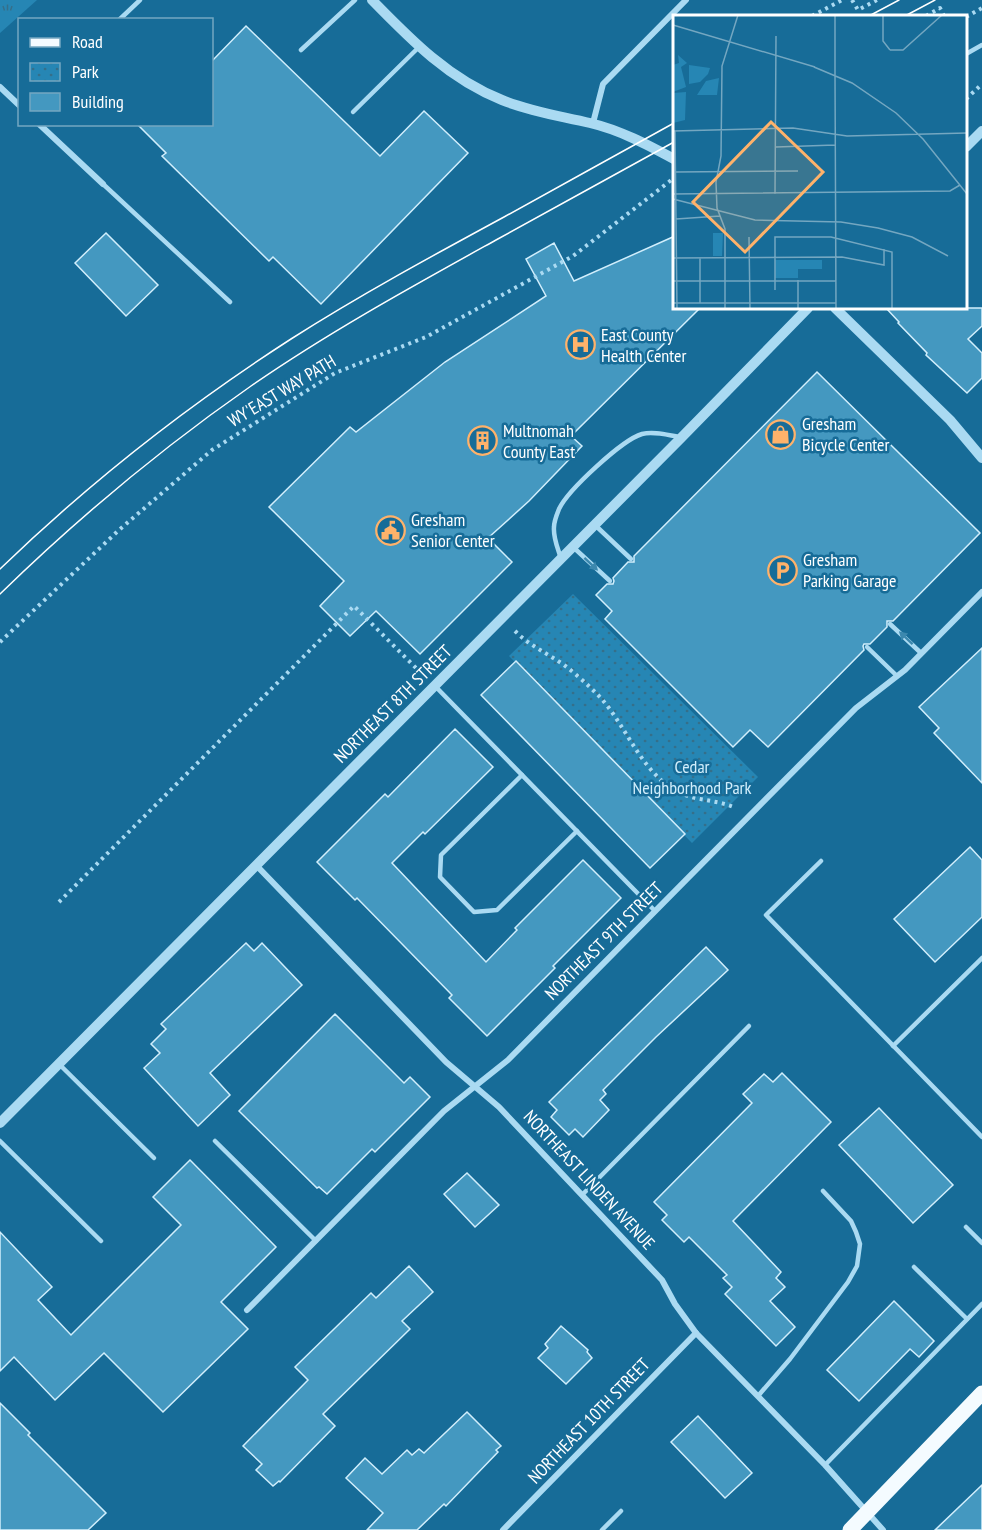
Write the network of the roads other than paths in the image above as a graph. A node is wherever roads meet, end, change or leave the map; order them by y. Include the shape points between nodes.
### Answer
1 (140, 0) edge
2 (354, 0) edge
3 (372, 0) edge
4 (686, 0) edge
5 (121, 18) edge
6 (982, 45) edge
7 (419, 47) junction
8 (301, 50) dead end
9 (967, 53) edge
10 (0, 87) edge
11 (18, 104) edge
12 (353, 112) dead end
13 (593, 123) junction
14 (41, 126) edge
15 (982, 131) edge
16 (967, 146) edge
17 (673, 158) edge
18 (103, 184) joint
19 (230, 302) dead end
20 (807, 309) edge
21 (836, 309) edge
22 (681, 438) junction
23 (982, 458) edge
24 (595, 525) junction
25 (573, 547) junction
26 (561, 559) junction
27 (631, 559) dead end
28 (610, 581) dead end
29 (982, 592) edge
30 (890, 624) dead end
31 (867, 647) dead end
32 (921, 653) junction
33 (897, 676) junction
34 (435, 686) junction
35 (522, 775) junction
36 (577, 831) junction
37 (821, 861) dead end
38 (256, 865) junction
39 (655, 911) junction
40 (982, 958) edge
41 (749, 1026) dead end
42 (893, 1046) junction
43 (59, 1064) junction
44 (475, 1087) junction
45 (0, 1123) edge
46 (982, 1137) edge
47 (0, 1141) edge
48 (215, 1141) dead end
49 (154, 1158) dead end
50 (823, 1191) dead end
51 (582, 1195) junction
52 (966, 1227) dead end
53 (101, 1241) dead end
54 (316, 1241) junction
55 (982, 1243) edge
56 (914, 1267) dead end
57 (982, 1304) edge
58 (247, 1310) dead end
59 (967, 1319) junction
60 (696, 1333) junction
61 (982, 1393) edge
62 (758, 1396) junction
63 (825, 1464) junction
64 (621, 1511) dead end
65 (867, 1512) junction
66 (503, 1530) edge
67 (602, 1530) edge
68 (850, 1530) edge
69 (883, 1530) edge

1 - 5 lane
2 - 8 lane
3 - 7 street
4 - 13 street via 603,84
6 - 9 lane
7 - 12 lane
7 - 13 street via 456,76 501,100
10 - 11 street
13 - 17 street
14 - 18 street
15 - 16 street
18 - 19 lane
20 - 22 street, NORTHEAST 8TH STREET
21 - 23 street via 950,420
22 - 24 street, NORTHEAST 8TH STREET
22 - 26 lane via 644,434 609,456 560,508 554,525
24 - 25 street, NORTHEAST 8TH STREET
24 - 27 lane
25 - 26 street, NORTHEAST 8TH STREET
25 -> 28 lane
26 - 34 street, NORTHEAST 8TH STREET
29 - 32 street, NORTHEAST 9TH STREET
32 -> 30 lane
31 - 33 lane
32 - 33 street, NORTHEAST 9TH STREET
33 - 39 street, NORTHEAST 9TH STREET via 856,708
34 - 35 lane
34 - 38 street, NORTHEAST 8TH STREET
35 - 36 lane
35 - 36 lane via 441,855 440,877 474,912 497,910
36 - 39 lane
37 - 42 lane via 766,915
38 - 43 street, NORTHEAST 8TH STREET
38 - 44 street, NORTHEAST LINDEN AVENUE
39 - 44 street, NORTHEAST 9TH STREET via 508,1060
40 - 42 lane
41 - 51 lane
42 - 46 lane
43 - 45 street, NORTHEAST 8TH STREET
43 - 49 lane
44 - 51 street, NORTHEAST LINDEN AVENUE
44 - 54 street, NORTHEAST 9TH STREET via 444,1111
47 - 53 lane
48 - 54 lane
50 - 62 lane via 851,1221 856,1232 860,1244 857,1266 790,1359
51 - 60 street, NORTHEAST LINDEN AVENUE via 662,1280
52 - 55 lane
54 - 58 street, NORTHEAST 9TH STREET
56 - 59 lane
57 - 59 lane
59 - 63 lane
60 - 62 street, NORTHEAST LINDEN AVENUE
60 - 66 street, NORTHEAST 10TH STREET
61 - 65 main road
62 - 63 street, NORTHEAST LINDEN AVENUE
63 - 65 street, NORTHEAST LINDEN AVENUE
64 - 67 lane
65 - 68 main road
65 - 69 street, NORTHEAST LINDEN AVENUE

